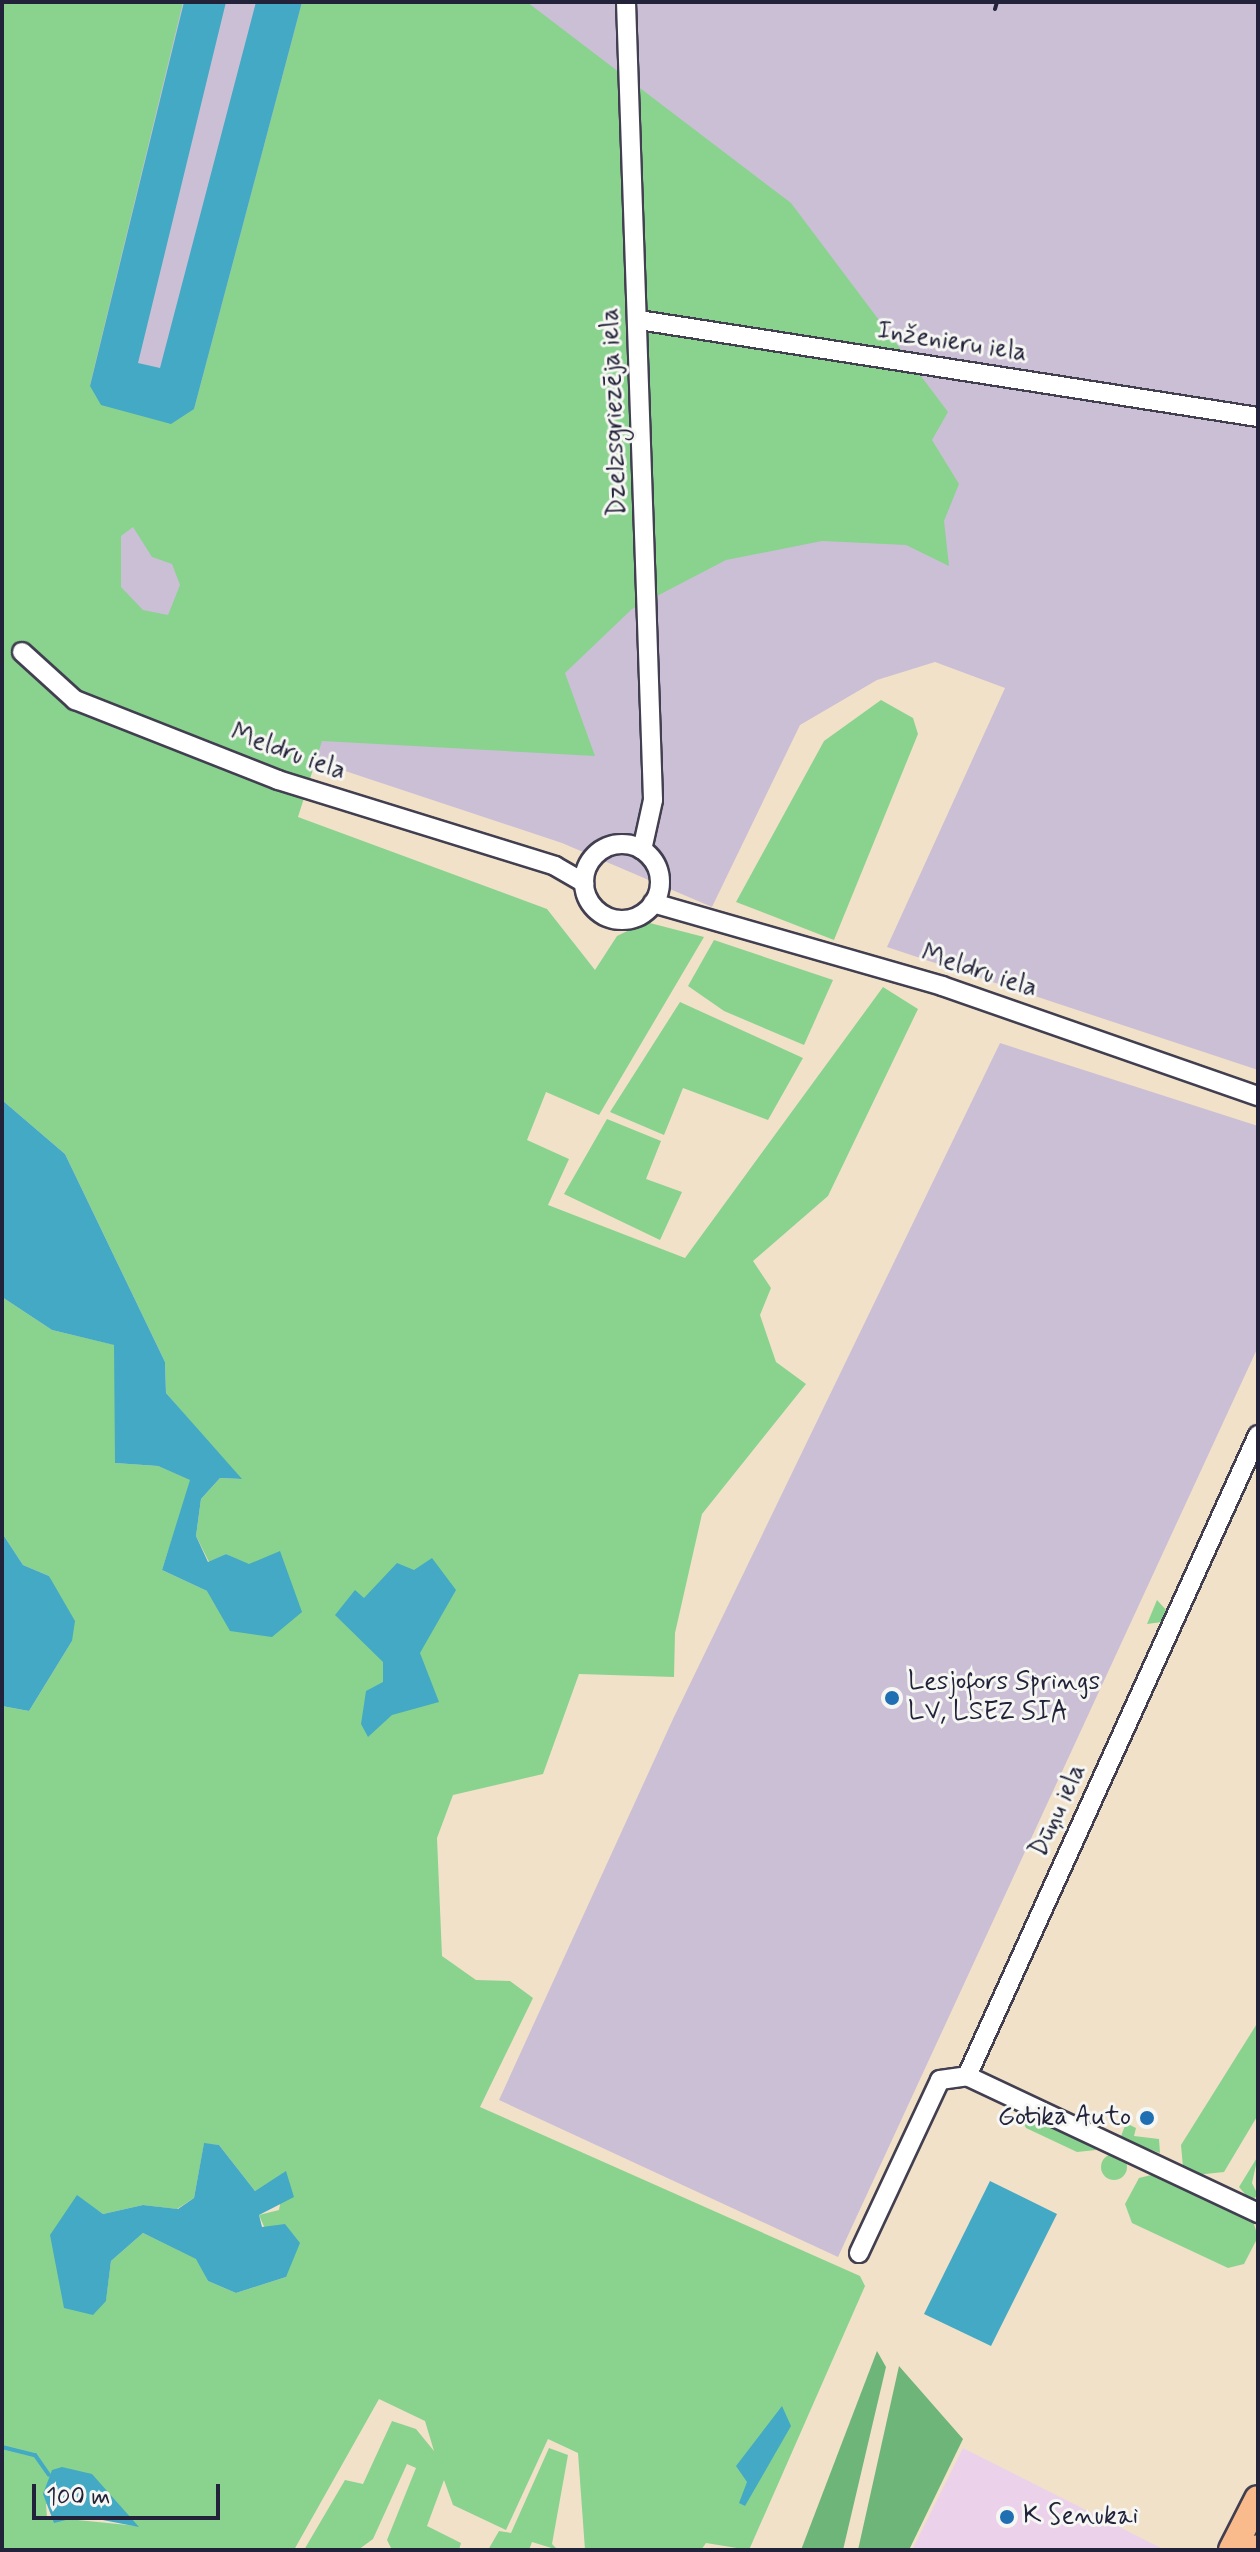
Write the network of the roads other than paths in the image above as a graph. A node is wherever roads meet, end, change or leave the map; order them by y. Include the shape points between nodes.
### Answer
1 (626, 2) edge
2 (639, 320) junction
3 (1258, 417) edge
4 (22, 652) dead end
5 (635, 848) junction
6 (585, 875) junction
7 (656, 896) junction
8 (1258, 1096) edge
9 (1258, 1435) edge
10 (967, 2076) junction
11 (1258, 2213) edge
12 (859, 2253) dead end
13 (1258, 2499) edge
14 (1232, 2550) edge

1 - 2 street, Dzelzsgriezēja iela
2 - 3 street, Inženieru iela
2 - 5 street, Dzelzsgriezēja iela via 653,800
4 - 6 street, Meldru iela via 75,700 278,780
5 - 6 street via 604,849
5 - 7 street via 655,864
6 - 7 street via 594,909 615,920 638,917
7 - 8 street, Meldru iela via 680,908 942,986
9 - 10 street, Dūņu iela
10 - 11 street
10 - 12 street via 940,2080
13 - 14 highway

